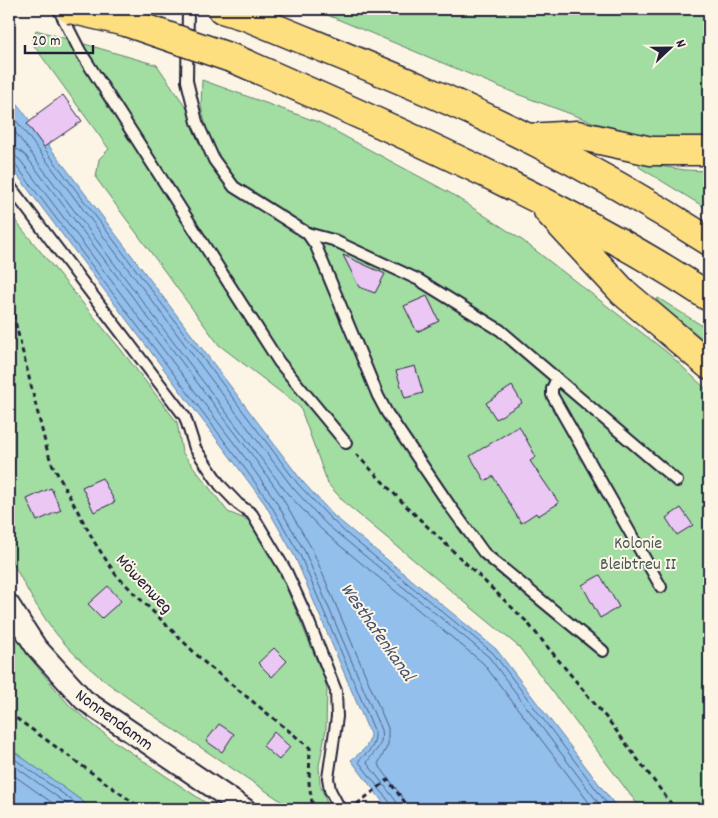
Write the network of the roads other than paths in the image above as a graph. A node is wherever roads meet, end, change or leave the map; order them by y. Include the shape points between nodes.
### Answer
1 (58, 9) edge
2 (70, 9) edge
3 (188, 9) edge
4 (222, 9) edge
5 (528, 138) junction
6 (709, 151) edge
7 (9, 185) edge
8 (536, 197) junction
9 (308, 233) junction
10 (709, 241) edge
11 (709, 297) edge
12 (709, 365) edge
13 (557, 378) junction
14 (346, 442) road end
15 (677, 481) dead end
16 (661, 588) dead end
17 (9, 605) edge
18 (603, 651) dead end
19 (245, 809) edge
20 (340, 809) edge

1 - 14 lane via 80,51 279,362
2 - 8 highway, bridge via 126,22 236,60 380,122
3 - 9 lane via 187,80 197,122 214,160 234,187
4 - 5 highway via 431,92
5 - 6 highway via 577,135 651,151
5 - 10 highway via 632,194
7 - 20 lane via 184,417 195,448 220,486 252,514 286,571 336,691 337,717 328,778
8 - 11 highway via 589,224
8 - 12 highway via 623,292
9 - 13 lane via 333,240 419,280 500,330
9 - 18 lane via 378,396 450,506 484,553
13 - 15 lane
13 - 16 lane via 552,395
17 - 19 street, Nonnendamm via 36,648 84,700

